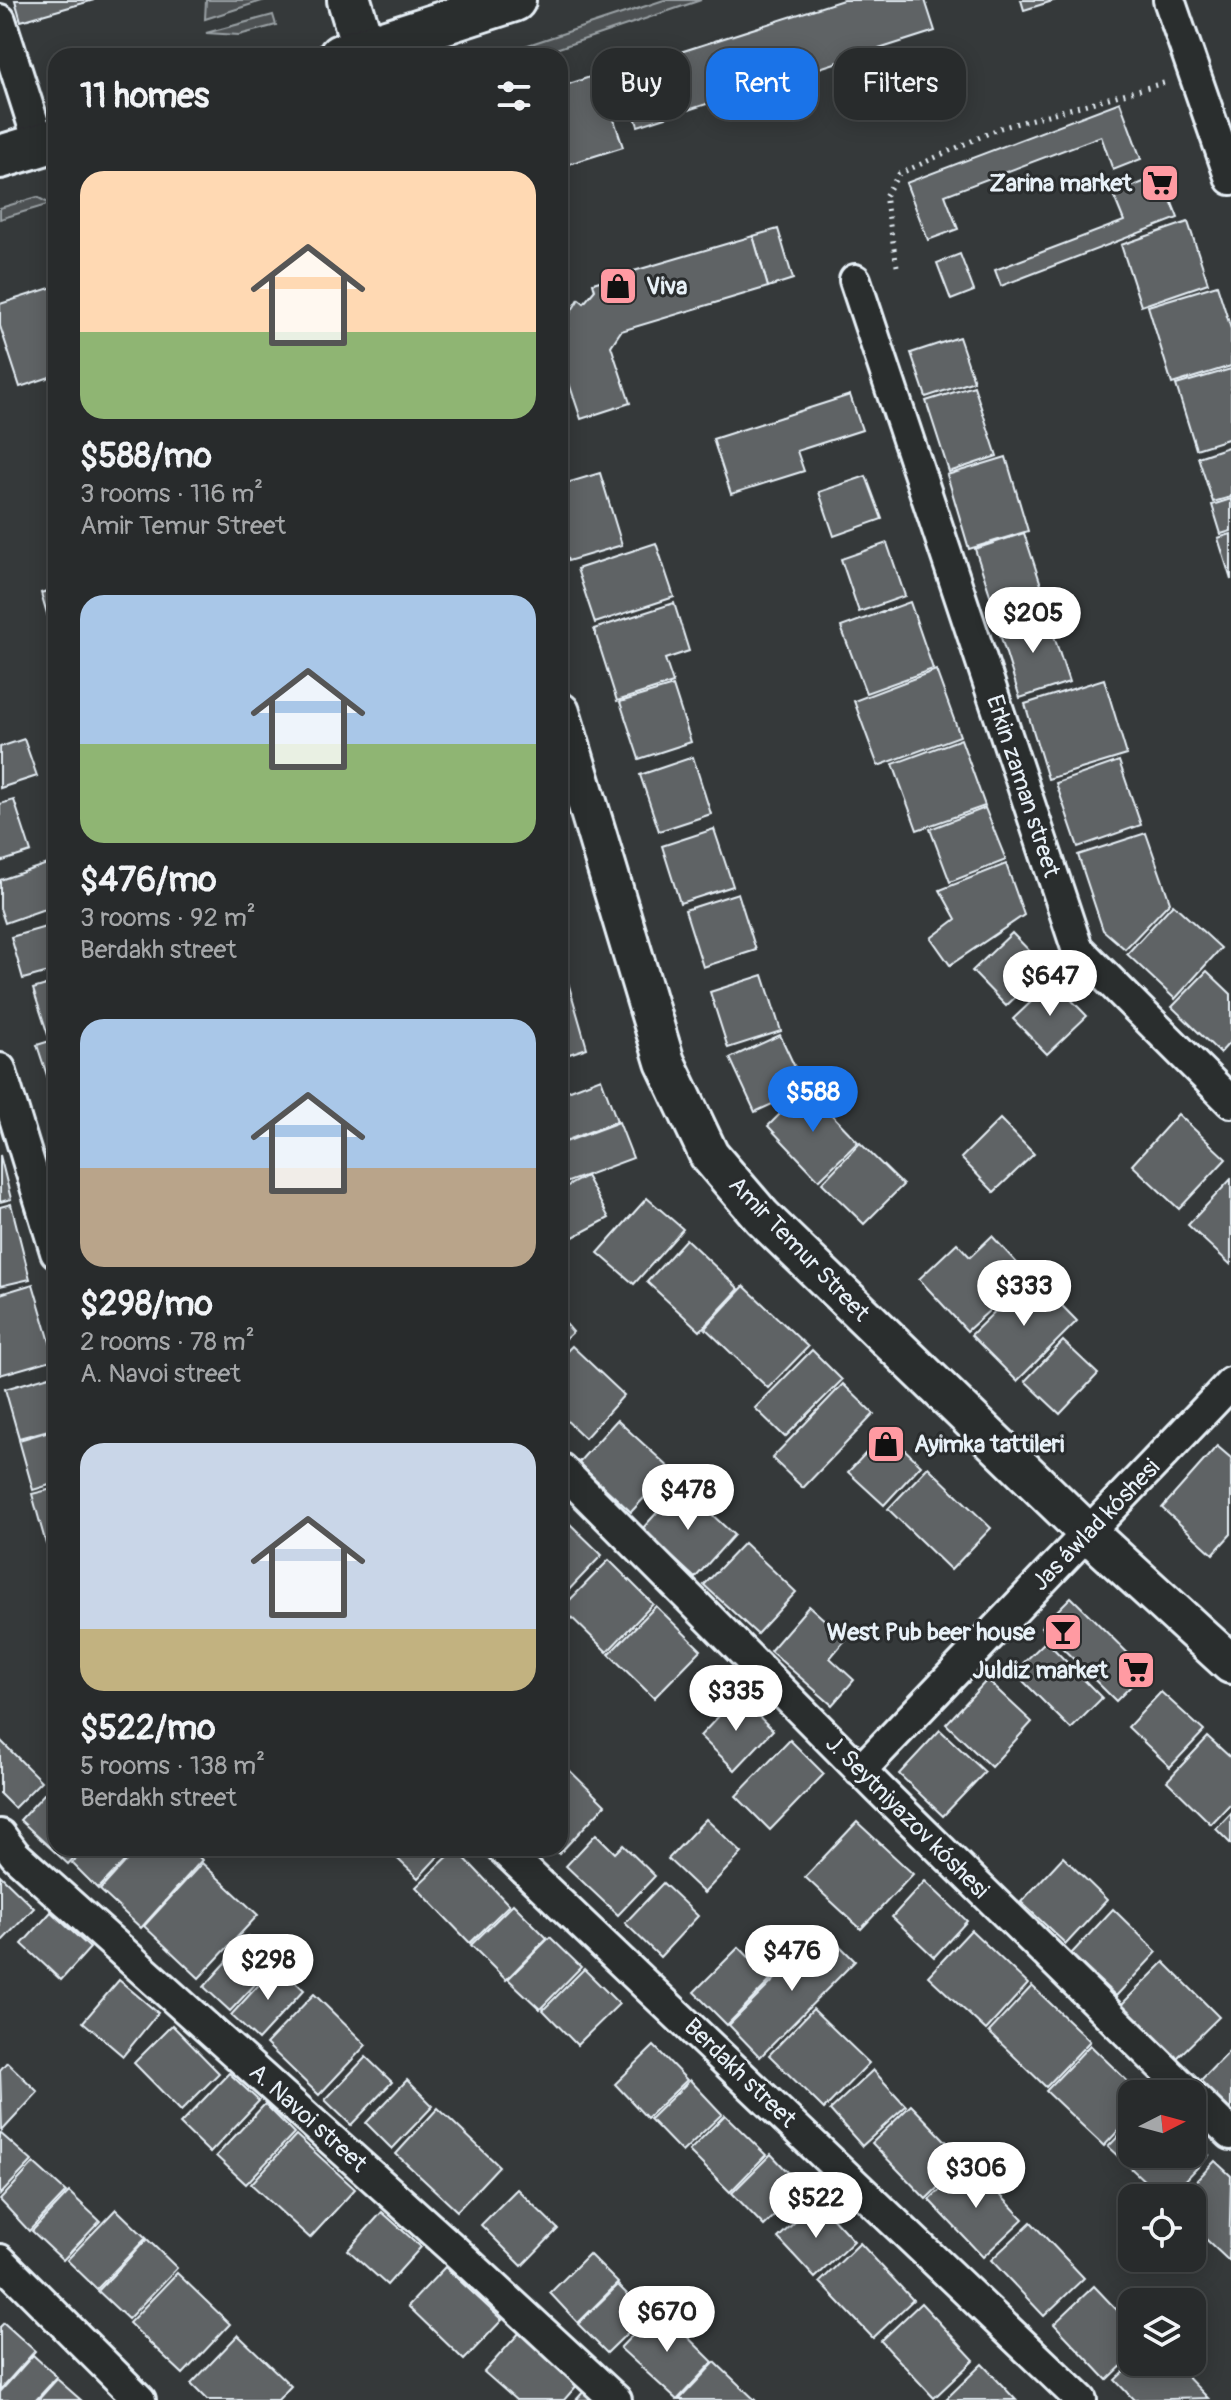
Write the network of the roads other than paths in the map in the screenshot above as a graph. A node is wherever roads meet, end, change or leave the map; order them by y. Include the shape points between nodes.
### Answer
1 (349, 0) edge
2 (514, 0) edge
3 (1169, 0) edge
4 (0, 20) edge
5 (355, 48) edge
6 (374, 48) edge
7 (48, 133) edge
8 (48, 143) edge
9 (0, 157) edge
10 (1231, 179) edge
11 (855, 280) dead end
12 (568, 739) edge
13 (0, 1069) edge
14 (1231, 1102) edge
15 (48, 1226) edge
16 (1231, 1383) edge
17 (568, 1476) edge
18 (1089, 1534) junction
19 (1231, 1664) edge
20 (860, 1771) junction
21 (0, 1835) edge
22 (510, 1856) edge
23 (1176, 2080) edge
24 (1206, 2110) edge
25 (1231, 2134) edge
26 (0, 2260) edge
27 (140, 2400) edge
28 (616, 2400) edge
29 (1081, 2400) edge

1 - 5 main road
2 - 6 main road
3 - 10 street
4 - 7 street
8 - 9 main road
11 - 14 street, Erkin zaman street via 1077,948
12 - 18 street, Amir Temur Street via 665,1062 709,1155 762,1217
13 - 15 street
16 - 18 street, Jas áwlad kóshesi
17 - 20 street, J. Seytniyazov kóshesi
18 - 19 street, Amir Temur Street
18 - 20 street, Jas áwlad kóshesi
20 - 23 street, J. Seytniyazov kóshesi
21 - 28 street, A. Navoi street via 15,1855
22 - 29 street, Berdakh street
24 - 25 street, J. Seytniyazov kóshesi
26 - 27 street

